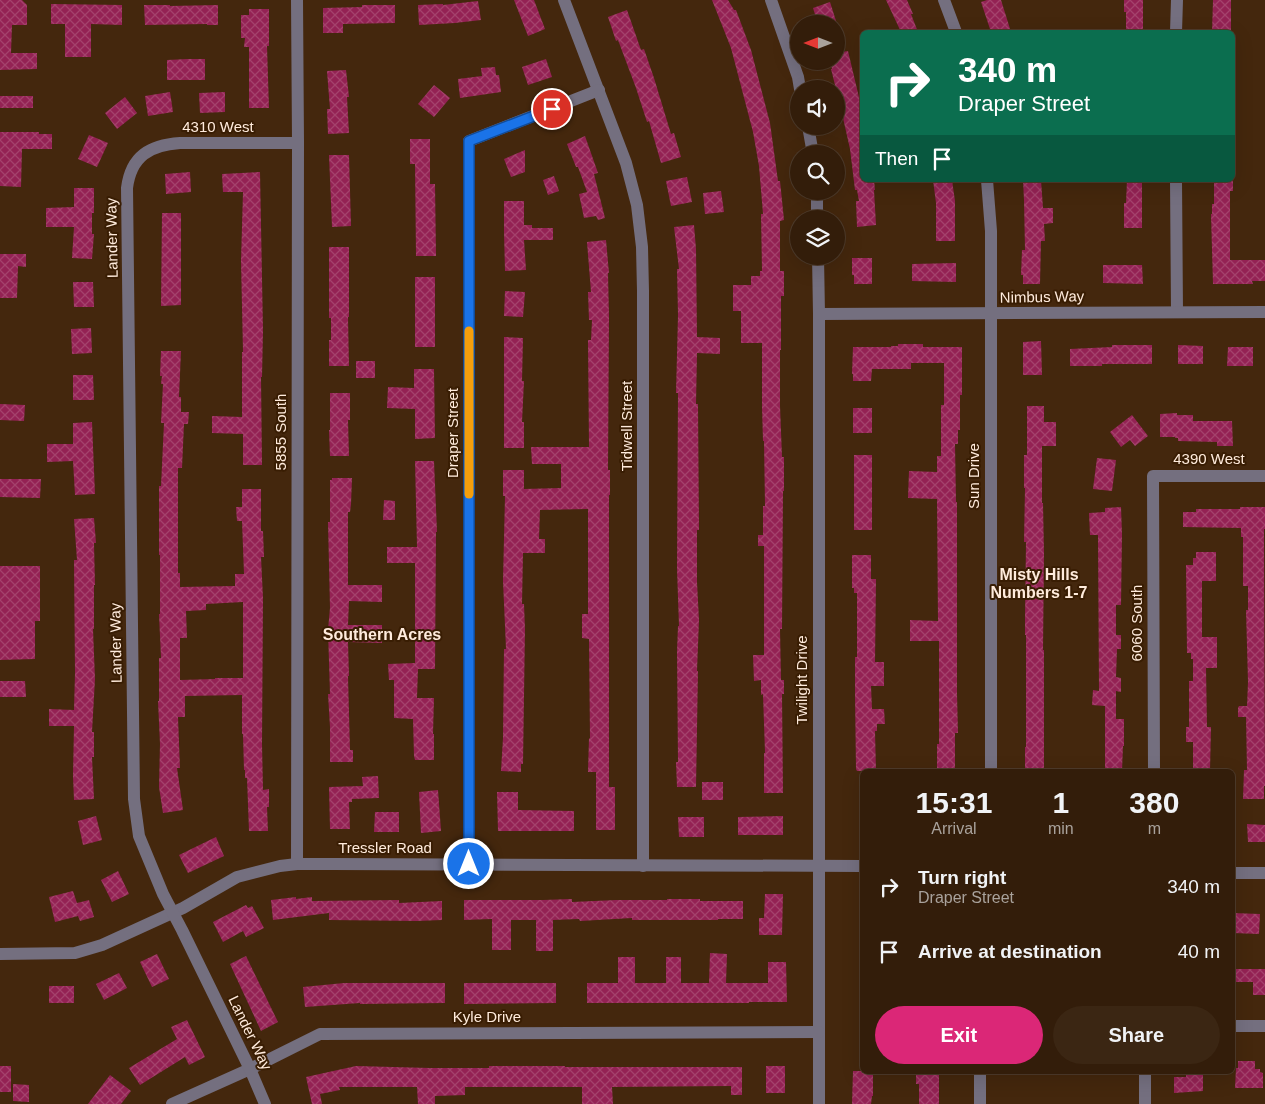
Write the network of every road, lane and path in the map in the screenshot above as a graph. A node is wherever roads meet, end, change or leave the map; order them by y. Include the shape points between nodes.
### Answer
1 (297, 0) edge
2 (564, 0) edge
3 (771, 0) edge
4 (944, 0) edge
5 (1177, 0) edge
6 (955, 30) edge
7 (1176, 30) edge
8 (798, 80) edge
9 (599, 90) junction
10 (298, 143) junction
11 (141, 156) joint
12 (987, 182) edge
13 (1176, 182) edge
14 (818, 265) edge
15 (1177, 312) junction
16 (1265, 312) edge
17 (819, 314) junction
18 (991, 314) junction
19 (1153, 476) joint
20 (1265, 476) edge
21 (991, 769) edge
22 (1154, 769) edge
23 (297, 864) junction
24 (469, 864) junction
25 (643, 866) junction
26 (818, 866) junction
27 (860, 866) edge
28 (1235, 873) edge
29 (1265, 873) edge
30 (173, 912) junction
31 (0, 954) edge
32 (1235, 1026) edge
33 (1265, 1026) edge
34 (819, 1032) junction
35 (250, 1069) junction
36 (980, 1074) edge
37 (1145, 1074) edge
38 (172, 1104) edge
39 (265, 1104) edge
40 (818, 1104) edge
41 (980, 1104) edge
42 (1145, 1104) edge

1 - 10 street, 5855 South
2 - 9 street, Tidwell Street
3 - 8 street
4 - 6 street
5 - 7 street
9 - 24 street, Draper Street via 469,141
9 - 25 street, Tidwell Street via 626,163 637,205 642,247
10 - 11 street, 4310 West via 169,144
10 - 23 street, 5855 South
11 - 30 street, Lander Way via 134,165 127,188 134,799 138,836
12 - 18 street, Sun Drive
13 - 15 street
14 - 17 street, Twilight Drive
15 - 16 street, Nimbus Way
15 - 18 street, Nimbus Way
17 - 18 street, Nimbus Way
17 - 26 street, Twilight Drive
18 - 21 street, Sun Drive
19 - 20 street, 4390 West
19 - 22 street, 6060 South
23 - 24 street, Tressler Road
23 - 30 street, Tressler Road via 237,877
24 - 25 street, Tressler Road
25 - 26 street, Tressler Road
26 - 27 street
26 - 34 street, Twilight Drive
28 - 29 street
30 - 31 street, Tressler Road via 102,945 75,953
30 - 35 street, Lander Way
32 - 33 street
34 - 35 street, Kyle Drive via 320,1034
34 - 40 street, Twilight Drive
35 - 38 street, Kyle Drive
35 - 39 street, Lander Way
36 - 41 street
37 - 42 street

